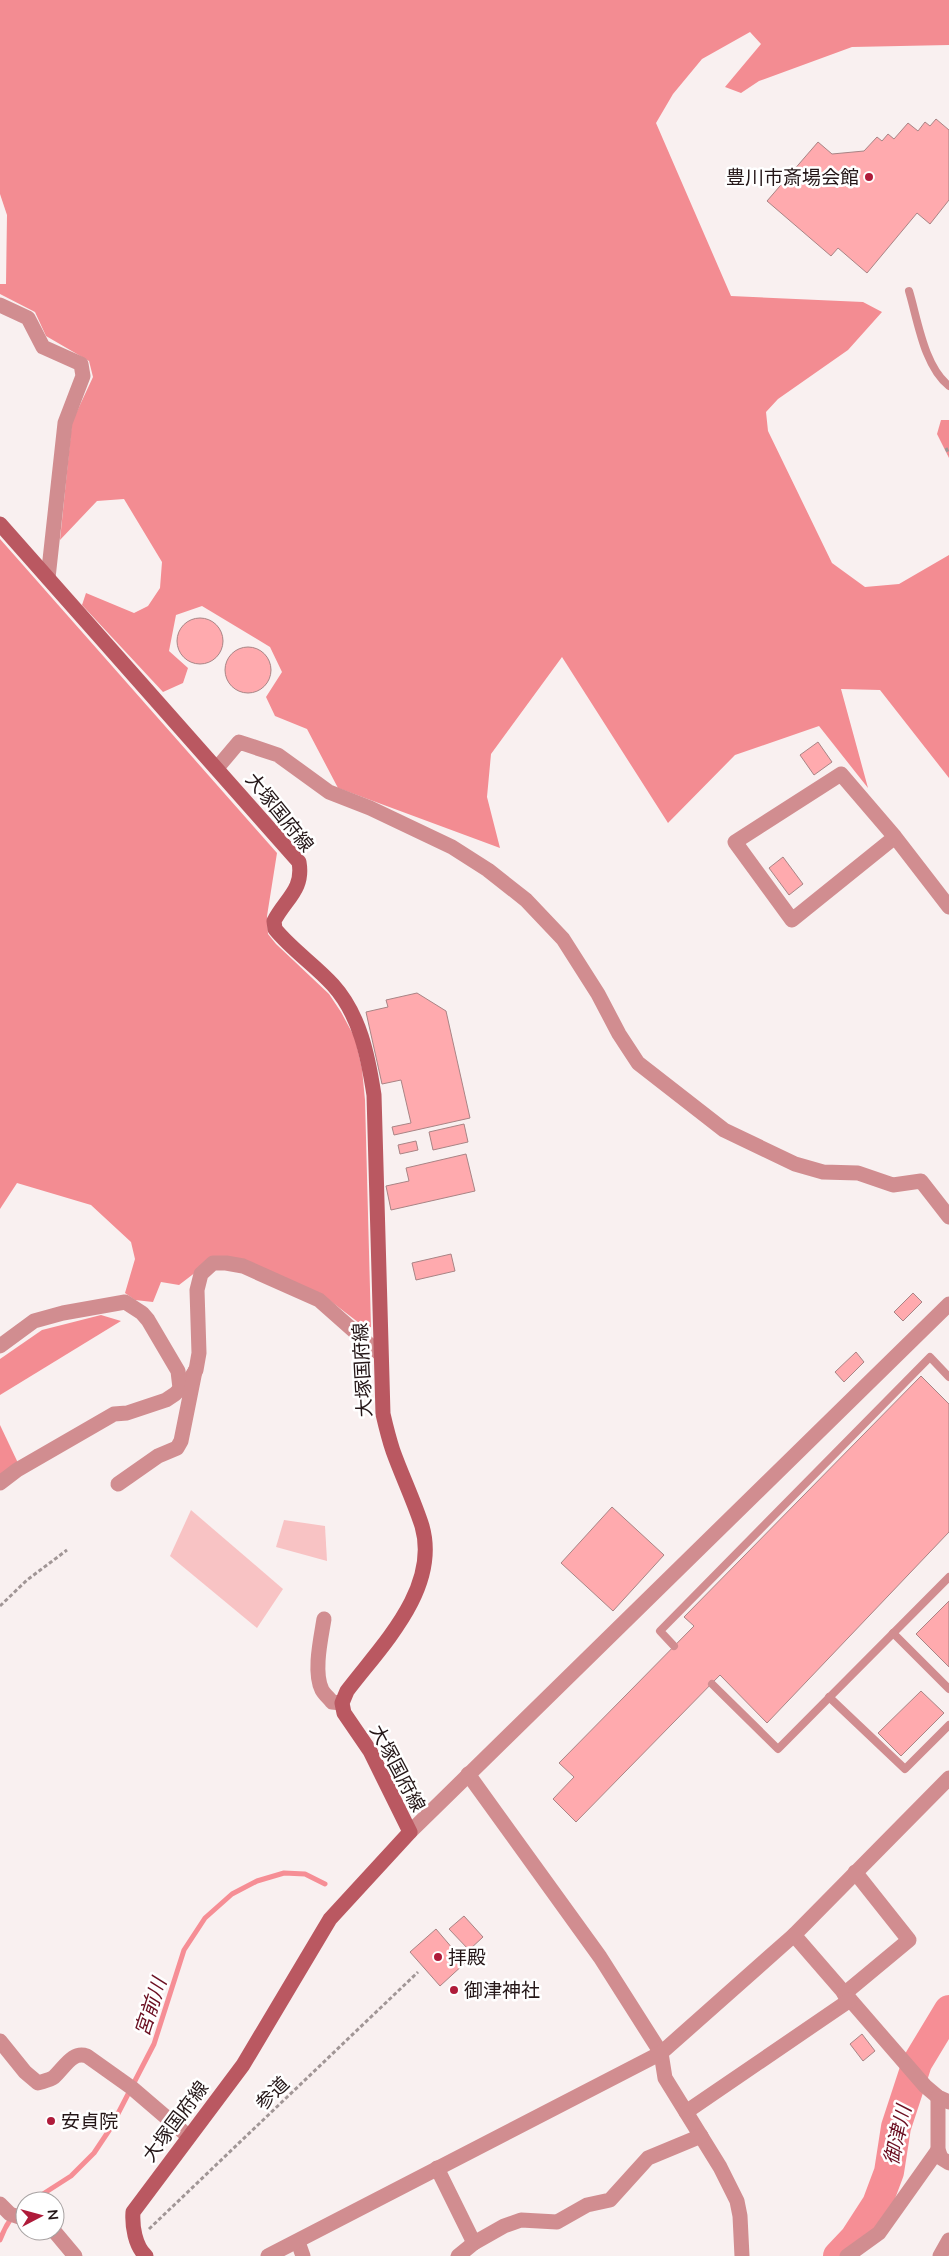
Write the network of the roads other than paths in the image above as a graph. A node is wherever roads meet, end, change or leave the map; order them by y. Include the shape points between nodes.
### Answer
1 (909, 291) dead end
2 (0, 305) edge
3 (949, 386) edge
4 (0, 524) edge
5 (48, 578) junction
6 (217, 768) junction
7 (895, 837) junction
8 (949, 907) edge
9 (949, 1217) edge
10 (949, 1304) edge
11 (0, 1346) edge
12 (380, 1354) junction
13 (196, 1370) junction
14 (949, 1377) edge
15 (180, 1388) junction
16 (0, 1483) edge
17 (118, 1484) dead end
18 (949, 1577) edge
19 (324, 1620) dead end
20 (893, 1633) junction
21 (674, 1646) dead end
22 (712, 1684) dead end
23 (949, 1689) edge
24 (829, 1697) junction
25 (342, 1703) junction
26 (949, 1725) edge
27 (468, 1774) junction
28 (949, 1778) edge
29 (410, 1832) junction
30 (855, 1872) junction
31 (794, 1935) junction
32 (847, 1997) junction
33 (0, 2041) edge
34 (661, 2053) junction
35 (944, 2099) edge
36 (686, 2112) junction
37 (188, 2136) junction
38 (701, 2136) junction
39 (938, 2150) junction
40 (949, 2163) edge
41 (437, 2168) junction
42 (0, 2204) edge
43 (15, 2215) edge
44 (949, 2240) edge
45 (62, 2241) edge
46 (474, 2243) junction
47 (300, 2249) edge
48 (141, 2255) edge
49 (75, 2256) edge
50 (268, 2256) edge
51 (458, 2256) edge
52 (742, 2256) edge
53 (847, 2256) edge
54 (940, 2256) edge

1 - 3 lane via 930,364
2 - 5 street via 28,318 42,347 82,364 83,376 65,423
4 - 5 main road, 大塚国府線
5 - 6 main road, 大塚国府線
6 - 9 street via 239,742 278,755 330,792 452,847 526,900 563,939 638,1063 724,1130 795,1164 822,1172 858,1173 893,1185 921,1181
6 - 12 main road, 大塚国府線 via 300,862 298,885 274,921 275,929 334,986 362,1036 374,1094
7 - 7 street via 841,774 735,842 792,920
7 - 8 street
10 - 27 street
11 - 15 street via 34,1321 125,1302 148,1320 178,1371
12 - 13 street via 319,1300 243,1266 213,1263 202,1274 197,1290 199,1353
12 - 25 main road, 大塚国府線 via 382,1414 422,1528 425,1549 418,1588 406,1614 347,1691
13 - 15 street
13 - 17 street via 182,1441 177,1448 158,1456
14 - 21 lane via 930,1357 660,1631
15 - 16 street via 166,1400 114,1414
18 - 20 lane
19 - 25 street via 318,1662 320,1685 332,1702
20 - 23 lane
20 - 24 lane
22 - 24 lane via 778,1749
24 - 26 lane via 906,1769
25 - 29 main road, 大塚国府線 via 344,1713 370,1751
27 - 29 street
27 - 34 street via 600,1957
28 - 30 street
29 - 37 main road, 大塚国府線 via 330,1919 243,2065
30 - 31 street
30 - 32 street via 909,1940
31 - 32 street
31 - 34 street
32 - 35 street via 925,2086
32 - 36 street
33 - 37 street via 38,2083 52,2078 73,2057 87,2056 132,2088
34 - 36 street via 665,2078
34 - 41 street
35 - 39 street
36 - 38 street
37 - 48 main road, 大塚国府線 via 133,2212 132,2224
38 - 46 street via 648,2158 610,2200 587,2205 558,2222 521,2220
38 - 52 street via 737,2202
39 - 40 street via 941,2158
39 - 53 street via 879,2233
41 - 46 street
41 - 47 street
42 - 43 street
44 - 54 street
45 - 49 street
46 - 51 street
47 - 50 street

